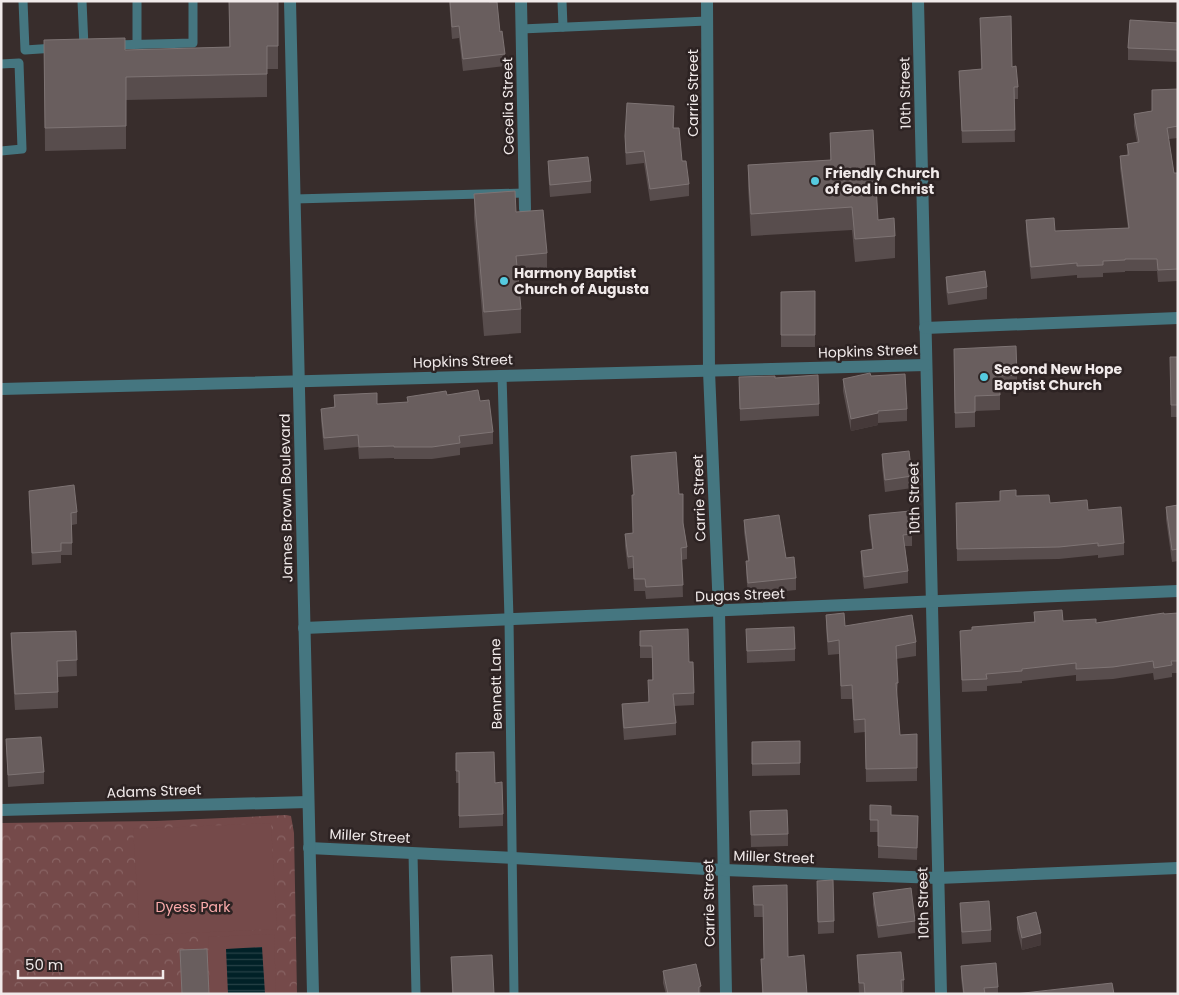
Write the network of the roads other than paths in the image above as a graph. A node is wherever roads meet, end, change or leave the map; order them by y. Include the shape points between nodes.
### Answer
1 (24, 1) edge
2 (82, 1) edge
3 (137, 1) edge
4 (193, 1) edge
5 (290, 1) edge
6 (521, 1) edge
7 (562, 1) edge
8 (707, 1) edge
9 (918, 1) edge
10 (707, 21) junction
11 (563, 27) junction
12 (521, 29) junction
13 (137, 44) junction
14 (104, 45) edge
15 (84, 46) junction
16 (94, 46) edge
17 (74, 47) edge
18 (64, 48) edge
19 (1, 64) edge
20 (1, 151) edge
21 (524, 192) junction
22 (294, 200) junction
23 (525, 209) edge
24 (1178, 318) edge
25 (925, 328) junction
26 (926, 365) junction
27 (710, 371) junction
28 (502, 375) junction
29 (298, 382) junction
30 (1, 389) edge
31 (1178, 591) edge
32 (932, 602) junction
33 (719, 611) junction
34 (509, 620) junction
35 (304, 628) junction
36 (308, 802) junction
37 (1, 810) edge
38 (309, 848) junction
39 (414, 853) junction
40 (513, 858) junction
41 (1178, 868) edge
42 (724, 870) junction
43 (938, 878) junction
44 (313, 994) edge
45 (416, 994) edge
46 (514, 994) edge
47 (726, 994) edge
48 (941, 994) edge

1 - 18 lane via 25,50
2 - 15 lane
3 - 13 lane
4 - 13 lane via 193,43
5 - 22 street, James Brown Boulevard
6 - 12 street, Cecelia Street
7 - 11 lane
8 - 10 street, Carrie Street
9 - 25 street, 10th Street
10 - 11 lane
10 - 27 street, Carrie Street
11 - 12 lane
12 - 21 street, Cecelia Street
13 - 14 lane
15 - 16 lane
15 - 17 lane
19 - 20 lane via 19,63 22,149
21 - 22 lane
21 - 23 street, Cecelia Street
22 - 29 street, James Brown Boulevard
24 - 25 street, Hopkins Street
25 - 26 street, 10th Street
26 - 27 street, Hopkins Street
26 - 32 street, 10th Street
27 - 28 street, Hopkins Street
27 - 33 street, Carrie Street
28 - 29 street, Hopkins Street
28 - 34 lane, Bennett Lane
29 - 30 street, Hopkins Street
29 - 35 street, James Brown Boulevard
31 - 32 street, Dugas Street
32 - 33 street, Dugas Street
32 - 43 street, 10th Street
33 - 34 street, Dugas Street
33 - 42 street, Carrie Street
34 - 35 street, Dugas Street
34 - 40 lane, Bennett Lane
35 - 36 street, James Brown Boulevard
36 - 37 street, Adams Street
36 - 38 street, James Brown Boulevard
38 - 39 street, Miller Street
38 - 44 street, James Brown Boulevard
39 - 40 street, Miller Street
39 - 45 lane
40 - 42 street, Miller Street
40 - 46 lane, Bennett Lane
41 - 43 street, Miller Street
42 - 43 street, Miller Street
42 - 47 street, Carrie Street
43 - 48 street, 10th Street

